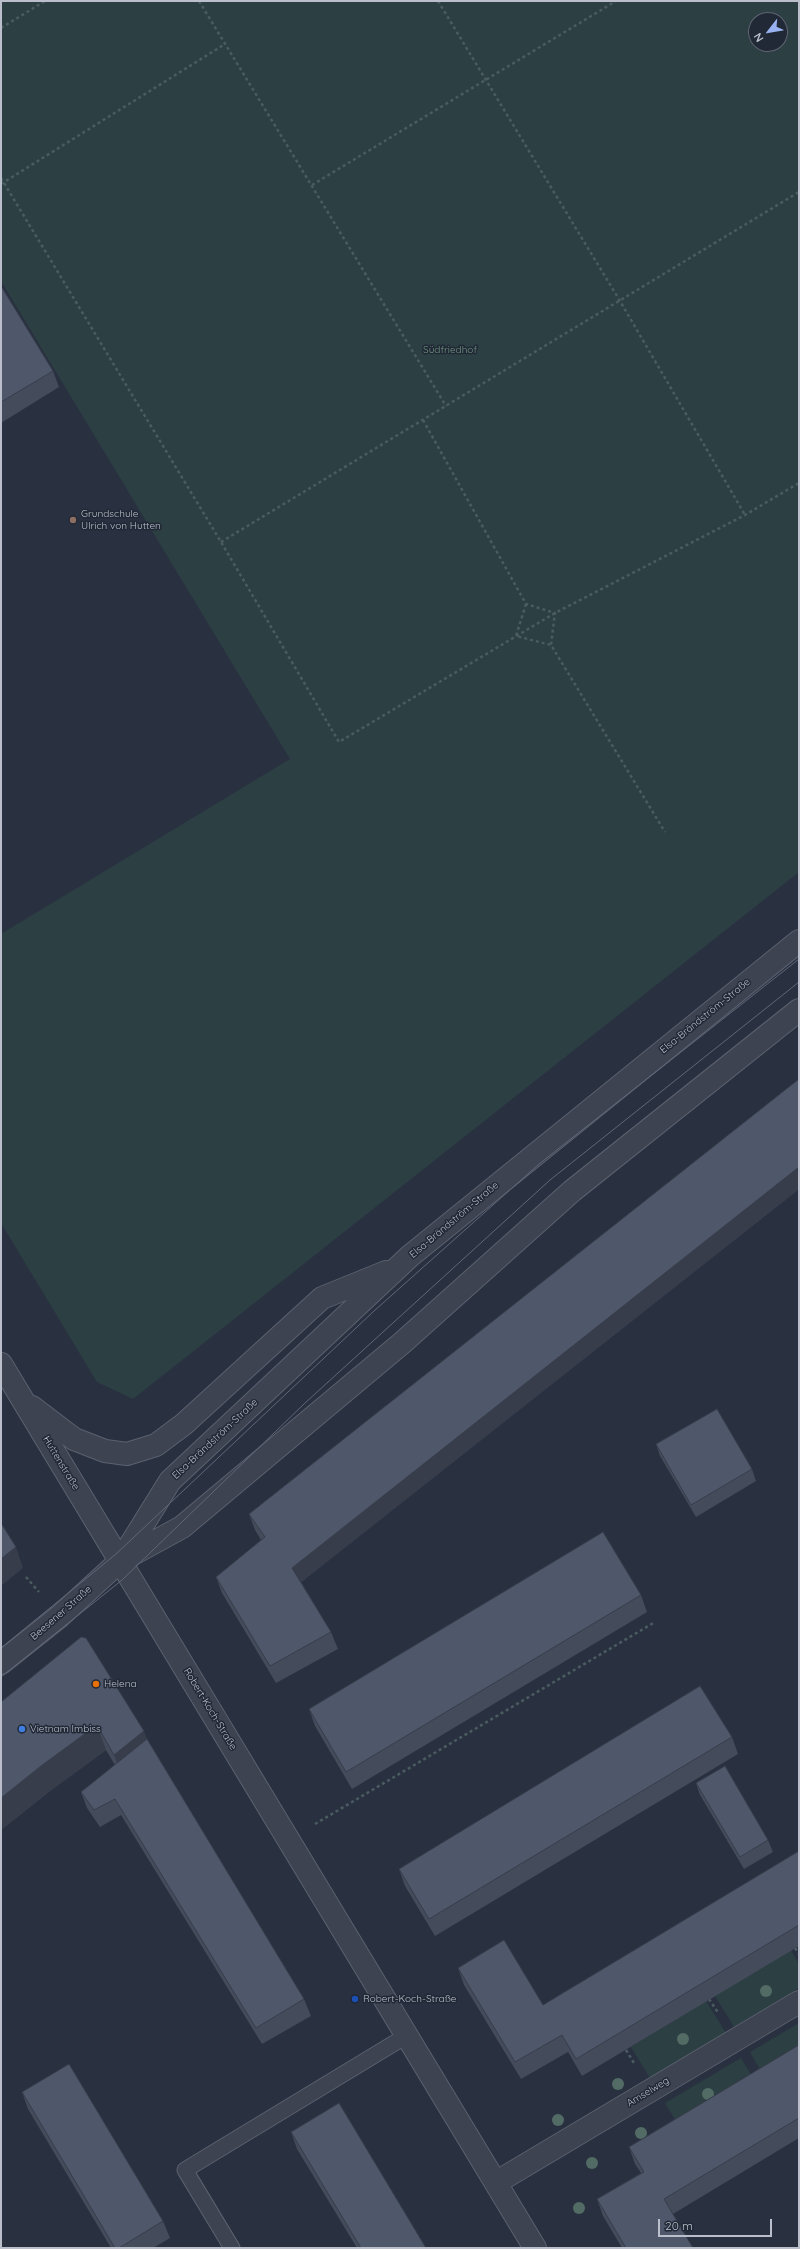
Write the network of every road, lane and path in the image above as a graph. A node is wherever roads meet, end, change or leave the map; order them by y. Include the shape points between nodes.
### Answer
1 (45, 1) edge
2 (199, 1) edge
3 (438, 1) edge
4 (616, 1) edge
5 (1, 28) edge
6 (225, 44) junction
7 (486, 80) junction
8 (1, 178) edge
9 (2, 183) edge
10 (312, 186) junction
11 (799, 192) edge
12 (620, 300) junction
13 (446, 406) junction
14 (423, 420) junction
15 (799, 483) edge
16 (745, 515) junction
17 (221, 542) junction
18 (526, 604) junction
19 (555, 613) junction
20 (516, 636) junction
21 (551, 645) junction
22 (665, 832) dead end
23 (799, 941) edge
24 (799, 1010) edge
25 (397, 1268) junction
26 (1, 1364) edge
27 (22, 1400) junction
28 (120, 1561) junction
29 (655, 1622) dead end
30 (1, 1663) edge
31 (289, 1839) junction
32 (795, 1948) edge
33 (799, 1954) edge
34 (799, 2002) edge
35 (406, 2036) junction
36 (497, 2182) junction
37 (232, 2248) edge
38 (535, 2248) edge

1 - 5 path
2 - 6 path
3 - 7 path
4 - 7 path
6 - 9 path
6 - 10 path
7 - 10 path
7 - 12 path
8 - 9 path
9 - 17 path
10 - 13 path
11 - 12 path
12 - 13 path
12 - 16 path
13 - 14 path
14 - 17 path
14 - 18 path
15 - 16 path
16 - 19 path
17 - 20 path via 339,742
18 - 19 path
18 - 20 path
19 - 20 path
19 - 21 path
20 - 21 path
21 - 22 path
23 - 25 street, Elsa-Brändström-Straße
24 - 28 street via 572,1191 402,1343 182,1527
25 - 27 street via 322,1298 184,1424 156,1445 127,1454 105,1451 74,1439
25 - 28 street, Elsa-Brändström-Straße via 170,1481
26 - 27 street, Huttenstraße
27 - 28 street, Huttenstraße
28 - 30 street, Beesener Straße via 60,1616
28 - 31 street, Robert-Koch-Straße
29 - 31 path
31 - 35 street, Robert-Koch-Straße
32 - 33 path
34 - 36 street, Amselweg
35 - 36 street, Robert-Koch-Straße
35 - 37 lane via 185,2170
36 - 38 street, Robert-Koch-Straße

